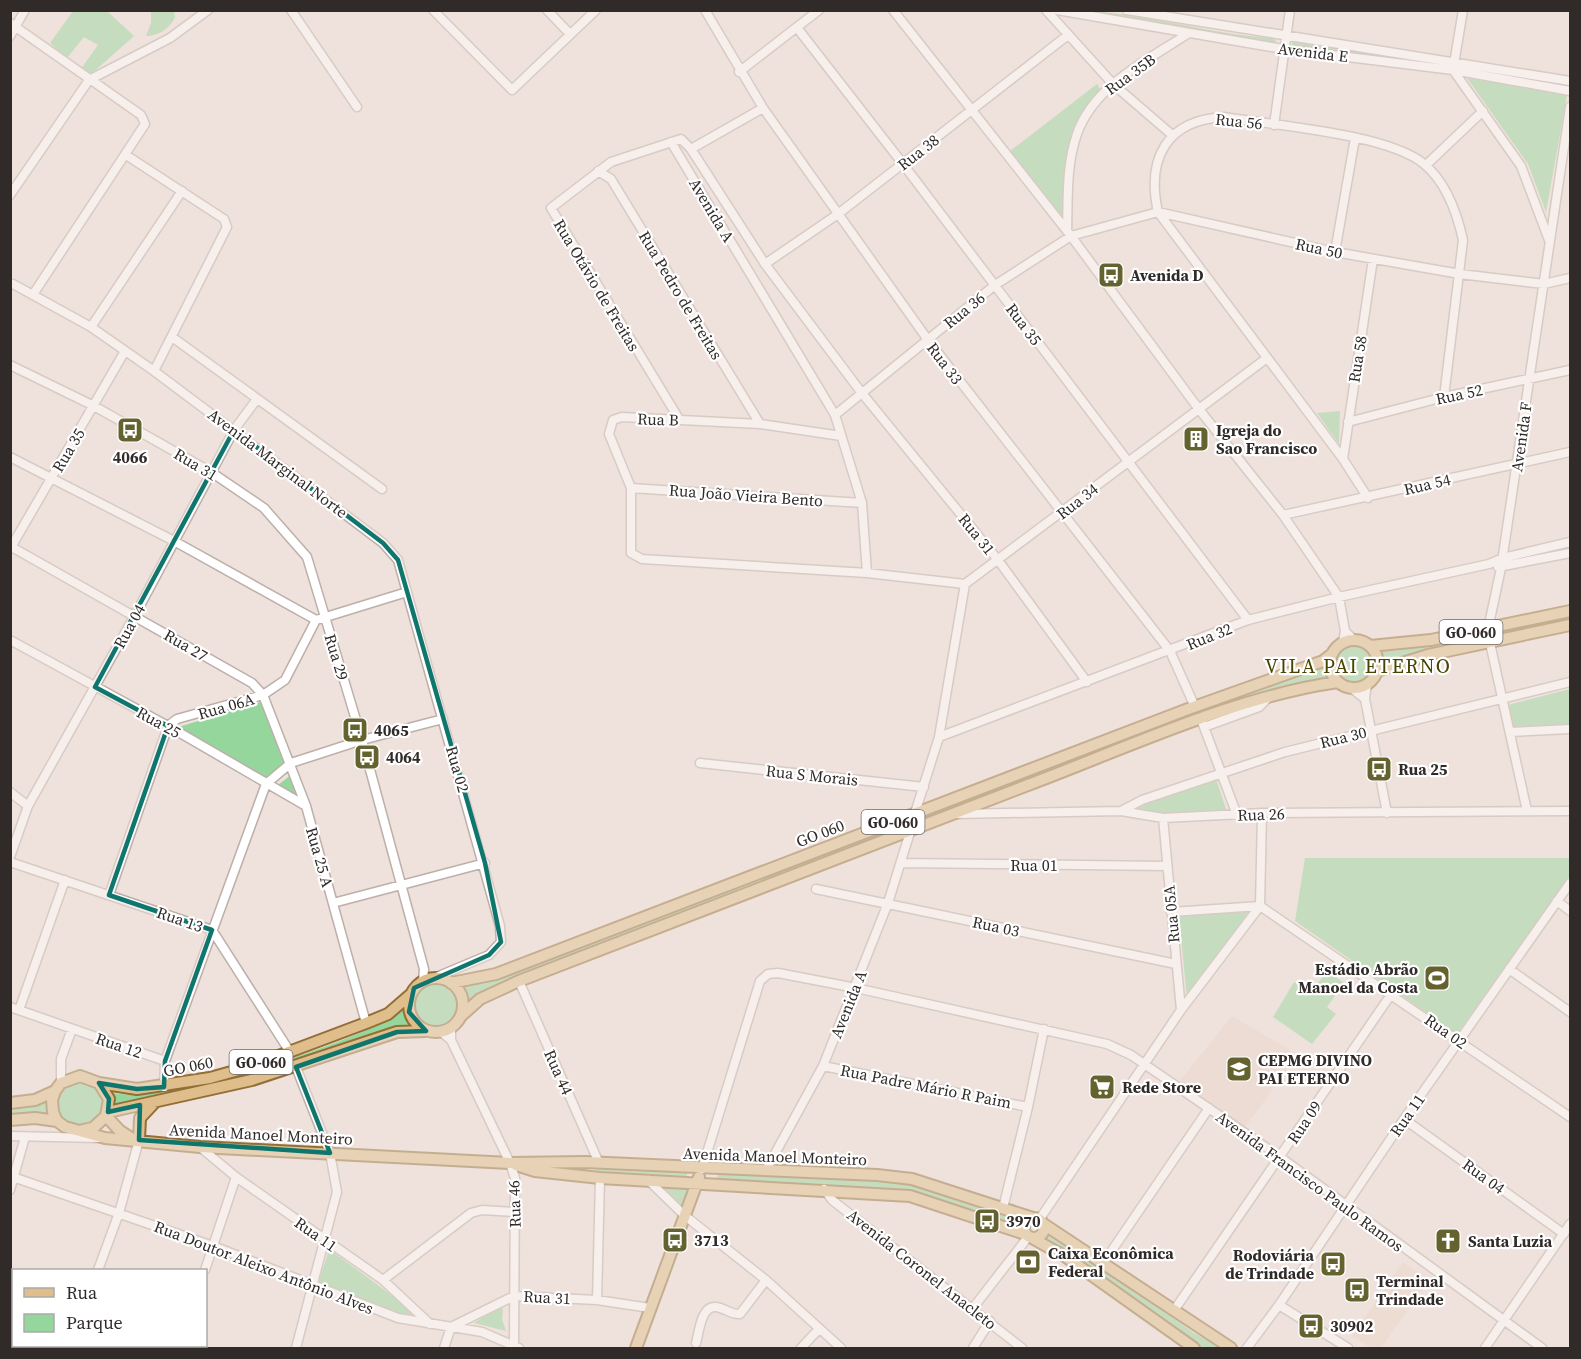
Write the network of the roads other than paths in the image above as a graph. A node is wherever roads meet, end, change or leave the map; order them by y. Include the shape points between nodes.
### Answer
1 (25, 10) edge
2 (208, 10) edge
3 (291, 10) edge
4 (433, 10) edge
5 (547, 10) edge
6 (596, 10) edge
7 (705, 10) edge
8 (819, 10) edge
9 (893, 10) edge
10 (1046, 10) edge
11 (1057, 10) edge
12 (1127, 10) edge
13 (1290, 10) edge
14 (1463, 10) edge
15 (13, 24) edge
16 (798, 29) junction
17 (1189, 33) junction
18 (570, 34) junction
19 (1068, 34) junction
20 (10, 36) edge
21 (1286, 37) junction
22 (1283, 49) junction
23 (1453, 65) junction
24 (739, 72) junction
25 (89, 80) junction
26 (1570, 81) edge
27 (1113, 84) junction
28 (1570, 91) edge
29 (357, 107) dead end
30 (1570, 107) edge
31 (763, 108) junction
32 (970, 111) junction
33 (1484, 111) junction
34 (1274, 125) junction
35 (1171, 134) junction
36 (1355, 138) junction
37 (671, 142) junction
38 (691, 149) junction
39 (126, 155) junction
40 (614, 160) junction
41 (903, 164) junction
42 (1426, 165) junction
43 (1567, 170) edge
44 (598, 171) junction
45 (610, 179) junction
46 (182, 191) junction
47 (10, 195) edge
48 (1158, 212) junction
49 (838, 214) junction
50 (1069, 234) junction
51 (1550, 243) junction
52 (756, 250) junction
53 (1335, 252) junction
54 (742, 259) junction
55 (1373, 259) junction
56 (765, 264) junction
57 (1460, 274) junction
58 (1570, 278) edge
59 (13, 284) dead end
60 (1544, 284) junction
61 (995, 285) junction
62 (34, 293) junction
63 (91, 327) junction
64 (172, 337) junction
65 (928, 340) junction
66 (124, 351) junction
67 (1267, 358) junction
68 (10, 364) edge
69 (1570, 370) edge
70 (154, 371) junction
71 (1530, 379) junction
72 (861, 392) junction
73 (1444, 397) junction
74 (257, 399) junction
75 (94, 406) junction
76 (1198, 408) junction
77 (835, 415) junction
78 (679, 419) junction
79 (1348, 422) junction
80 (760, 424) junction
81 (234, 430) junction
82 (841, 436) junction
83 (1570, 452) edge
84 (10, 458) edge
85 (1342, 459) junction
86 (1127, 461) junction
87 (1517, 464) junction
88 (211, 471) junction
89 (51, 479) junction
90 (631, 488) junction
91 (382, 489) dead end
92 (1368, 498) junction
93 (862, 503) junction
94 (1061, 514) junction
95 (1283, 515) junction
96 (174, 541) junction
97 (1570, 542) edge
98 (11, 547) edge
99 (1570, 553) edge
100 (1503, 558) junction
101 (998, 560) junction
102 (1489, 564) junction
103 (1501, 568) junction
104 (867, 573) junction
105 (965, 584) junction
106 (407, 592) junction
107 (1339, 597) junction
108 (1570, 611) edge
109 (135, 615) junction
110 (321, 619) junction
111 (1248, 620) junction
112 (1570, 626) edge
113 (1488, 629) junction
114 (1348, 638) junction
115 (10, 640) edge
116 (1490, 643) junction
117 (1370, 646) junction
118 (1170, 651) junction
119 (1332, 654) junction
120 (1377, 671) junction
121 (1087, 682) junction
122 (1338, 682) junction
123 (1570, 682) edge
124 (1367, 684) junction
125 (95, 687) junction
126 (1350, 687) junction
127 (263, 695) junction
128 (1365, 699) junction
129 (1503, 700) junction
130 (1195, 707) junction
131 (443, 719) junction
132 (1202, 723) junction
133 (168, 726) junction
134 (1570, 729) edge
135 (1371, 730) junction
136 (1510, 732) junction
137 (939, 737) junction
138 (362, 740) junction
139 (291, 763) junction
140 (700, 763) dead end
141 (1222, 772) junction
142 (266, 784) junction
143 (924, 788) junction
144 (10, 792) edge
145 (28, 806) junction
146 (306, 806) junction
147 (1121, 811) junction
148 (1527, 811) junction
149 (1570, 811) edge
150 (915, 813) junction
151 (1262, 813) junction
152 (1387, 813) junction
153 (952, 814) junction
154 (1238, 815) junction
155 (1163, 818) junction
156 (911, 829) junction
157 (10, 857) edge
158 (10, 862) edge
159 (485, 863) junction
160 (901, 863) junction
161 (1167, 866) junction
162 (65, 880) junction
163 (1570, 883) edge
164 (402, 885) junction
165 (816, 889) dead end
166 (109, 896) junction
167 (1557, 901) junction
168 (333, 903) junction
169 (888, 903) junction
170 (1260, 906) junction
171 (1570, 911) edge
172 (1171, 912) junction
173 (212, 930) junction
174 (1176, 964) junction
175 (1509, 969) junction
176 (447, 978) junction
177 (429, 979) junction
178 (519, 981) junction
179 (856, 988) junction
180 (1392, 993) junction
181 (410, 995) junction
182 (15, 1009) edge
183 (1181, 1010) junction
184 (1570, 1012) edge
185 (461, 1016) junction
186 (366, 1023) junction
187 (72, 1029) junction
188 (1044, 1029) junction
189 (426, 1030) junction
190 (446, 1030) junction
191 (1459, 1040) junction
192 (290, 1052) junction
193 (165, 1061) junction
194 (1146, 1063) junction
195 (823, 1066) junction
196 (296, 1067) junction
197 (99, 1083) junction
198 (58, 1087) junction
199 (164, 1087) junction
200 (155, 1102) junction
201 (10, 1103) edge
202 (1029, 1107) junction
203 (1209, 1108) junction
204 (107, 1114) junction
205 (1570, 1117) edge
206 (1404, 1119) junction
207 (10, 1120) edge
208 (57, 1121) junction
209 (83, 1130) junction
210 (10, 1136) edge
211 (25, 1137) junction
212 (105, 1137) junction
213 (135, 1139) junction
214 (200, 1148) junction
215 (330, 1153) junction
216 (1280, 1157) junction
217 (585, 1162) junction
218 (510, 1163) junction
219 (599, 1163) junction
220 (702, 1168) junction
221 (765, 1170) junction
222 (585, 1176) junction
223 (13, 1177) edge
224 (236, 1178) junction
225 (600, 1178) junction
226 (647, 1180) junction
227 (697, 1184) junction
228 (824, 1189) junction
229 (10, 1190) edge
230 (1344, 1206) junction
231 (1003, 1208) junction
232 (516, 1212) junction
233 (119, 1213) junction
234 (684, 1215) junction
235 (1038, 1220) junction
236 (1570, 1224) edge
237 (1564, 1234) junction
238 (1028, 1236) junction
239 (325, 1240) junction
240 (213, 1246) junction
241 (1104, 1262) junction
242 (98, 1269) edge
243 (205, 1269) edge
244 (382, 1280) junction
245 (766, 1280) junction
246 (314, 1286) junction
247 (514, 1296) junction
248 (597, 1300) junction
249 (1279, 1305) junction
250 (650, 1308) junction
251 (973, 1308) junction
252 (1175, 1309) junction
253 (990, 1321) junction
254 (1504, 1322) junction
255 (430, 1324) junction
256 (451, 1327) junction
257 (819, 1329) junction
258 (696, 1343) dead end
259 (516, 1347) edge
260 (296, 1348) edge
261 (444, 1348) edge
262 (636, 1348) edge
263 (801, 1348) edge
264 (841, 1348) edge
265 (973, 1348) edge
266 (1022, 1348) edge
267 (1194, 1348) edge
268 (1231, 1348) edge
269 (1247, 1348) edge
270 (1348, 1348) edge
271 (1485, 1348) edge
272 (1542, 1348) edge

1 - 15 street
2 - 25 street via 170,38
3 - 29 street
4 - 18 street via 512,90
5 - 18 street
6 - 18 street
7 - 24 street, Rua 33
8 - 16 street
9 - 32 street
10 - 19 street
11 - 17 street, Avenida E
12 - 21 street, Avenida E
13 - 21 street
14 - 23 street
15 - 20 street
15 - 25 street
16 - 24 street
16 - 41 street, Rua 35
17 - 22 street, Avenida E
17 - 27 street, Rua 35B
19 - 27 street
19 - 32 street, Rua 38
21 - 22 street
21 - 23 street, Avenida E
22 - 23 street, Avenida E
22 - 34 street
23 - 26 street, Avenida E
23 - 28 street, Avenida E
23 - 33 street, Avenida F
24 - 31 street, Rua 33
25 - 39 street via 145,119 145,128
25 - 47 street
27 - 35 street
27 - 50 street, Rua 35B via 1096,101 1077,133 1069,175
30 - 43 street, Avenida F
31 - 38 street
31 - 49 street, Rua 33
32 - 41 street, Rua 38
32 - 50 street
33 - 42 street
33 - 51 street, Avenida F via 1521,166
34 - 35 street, Rua 56 via 1204,118
34 - 36 street, Rua 56
35 - 48 street via 1154,181
36 - 42 street, Rua 56 via 1391,146
36 - 53 street
37 - 38 street via 683,139
37 - 40 street, Rua Otávio de Freitas
37 - 54 street, Avenida A
38 - 52 street, Avenida A
39 - 46 street
39 - 62 street
40 - 44 street, Rua Otávio de Freitas
40 - 45 street
41 - 49 street, Rua 38
41 - 61 street, Rua 35
42 - 57 street, Rua 56 via 1457,216 1463,240
43 - 51 street, Avenida F
44 - 45 street, Rua Pedro de Freitas
44 - 78 street, Rua Otávio de Freitas via 553,205 552,211
45 - 80 street, Rua Pedro de Freitas
46 - 63 street
46 - 64 street via 224,219 227,227
48 - 50 street, Rua 50
48 - 53 street, Rua 50
48 - 67 street
49 - 56 street, Rua 38
49 - 65 street, Rua 33
50 - 61 street, Rua 36
50 - 76 street
51 - 60 street, Avenida F
52 - 54 street
52 - 56 street, Avenida A
53 - 55 street, Rua 50
54 - 77 street, Avenida A
55 - 57 street, Rua 50
55 - 79 street, Rua 58
56 - 72 street, Avenida A
57 - 60 street, Rua 50
57 - 73 street, Rua 56
58 - 60 street, Rua 50
59 - 62 street, Avenida Marginal Norte
60 - 71 street, Avenida F
61 - 65 street, Rua 36
61 - 86 street, Rua 35
62 - 63 street, Avenida Marginal Norte
63 - 66 street, Avenida Marginal Norte
64 - 70 street
64 - 74 street
65 - 72 street, Rua 36
65 - 94 street, Rua 33
66 - 70 street, Avenida Marginal Norte
66 - 75 street, Rua 35
67 - 76 street, Rua 34
67 - 85 street
68 - 75 street, Rua 31
69 - 71 street, Rua 52
70 - 81 street, Avenida Marginal Norte
71 - 73 street, Rua 52
71 - 87 street, Avenida F
72 - 77 street, Rua 36
72 - 101 street, Rua 31
73 - 79 street, Rua 52
74 - 81 street, Rua 04
74 - 91 street
75 - 88 street, Rua 31
75 - 89 street, Rua 35
76 - 86 street, Rua 34
76 - 95 street
77 - 82 street, Avenida A
78 - 80 street, Rua B
78 - 90 street, Rua B via 613,420 609,434
79 - 85 street, Rua 58
80 - 82 street, Rua B
81 - 88 street, Rua 04
81 - 106 street, Avenida Marginal Norte via 383,543 398,560
82 - 93 street, Avenida A
83 - 87 street, Rua 54
84 - 89 street, Rua 29
85 - 92 street
86 - 94 street, Rua 34
86 - 111 street, Rua 35
87 - 92 street, Rua 54
87 - 100 street, Avenida F
88 - 96 street, Rua 04
88 - 110 street, Rua 31 via 264,508 307,557
89 - 96 street, Rua 29
89 - 98 street, Rua 35
90 - 93 street, Rua João Vieira Bento
90 - 104 street, Rua B via 631,553 642,559
92 - 95 street, Rua 54
93 - 104 street, Avenida A
94 - 101 street, Rua 34
94 - 118 street, Rua 33
95 - 107 street
96 - 109 street, Rua 04
96 - 110 street, Rua 29
97 - 100 street, Rua 32
98 - 109 street, Rua 27
99 - 103 street
100 - 102 street, Rua 32
100 - 103 street, Avenida F
101 - 105 street, Rua 34
101 - 121 street, Rua 31
102 - 103 street
102 - 107 street, Rua 32
103 - 113 street, Avenida F
104 - 105 street
105 - 137 street
106 - 110 street
106 - 131 street, Avenida Marginal Norte
107 - 111 street, Rua 32
107 - 114 street
108 - 113 main road, GO-060
109 - 125 street, Rua 04
109 - 127 street, Rua 27 via 252,683
110 - 127 street, Rua 06A via 285,680
110 - 138 street, Rua 29
111 - 118 street, Rua 32
112 - 116 main road, GO-060
113 - 117 main road, GO-060
114 - 117 main road, GO-060
114 - 119 main road, GO-060
115 - 125 street, Rua 25
116 - 120 main road, GO-060 via 1402,661
116 - 129 street
117 - 120 main road via 1377,657
118 - 121 street, Rua 32
118 - 130 street, Rua 33
119 - 122 main road via 1330,669
119 - 130 main road, GO 060 / GO-060 via 1323,661
120 - 124 main road
121 - 137 street, Rua 32
122 - 126 main road
122 - 132 main road, GO 060 / GO-060 via 1304,687
123 - 129 street, Rua 30
124 - 126 main road
124 - 128 street
125 - 133 street, Rua 25
125 - 145 street, Rua 04
126 - 128 street
127 - 133 street, Rua 06A
127 - 139 street, Rua 25 A
128 - 135 street
129 - 135 street, Rua 30
129 - 136 street
130 - 150 main road, GO 060 / GO-060
131 - 138 street
131 - 159 street, Rua 02
132 - 141 street
132 - 153 main road, GO 060 / GO-060
133 - 142 street, Rua 25
133 - 166 street
134 - 136 street
135 - 141 street, Rua 30
135 - 152 street
136 - 148 street
137 - 143 street
138 - 139 street
138 - 164 street, Rua 29
139 - 142 street
139 - 146 street, Rua 25 A
140 - 143 street, Rua S Morais
141 - 147 street, Rua 30
141 - 154 street
142 - 146 street, Rua 25
142 - 173 street
143 - 150 street
144 - 145 street
145 - 157 street, Rua 04
146 - 168 street, Rua 25 A
147 - 153 street, Rua 26
147 - 155 street, Rua 26
148 - 149 street, Rua 26
148 - 152 street, Rua 26
150 - 176 main road, GO 060 / GO-060 via 496,974
151 - 152 street, Rua 26
151 - 154 street, Rua 26
151 - 170 street
153 - 156 main road, GO 060 / GO-060
154 - 155 street, Rua 26
155 - 161 street, Rua 05A
156 - 160 street, Avenida A
156 - 178 main road, GO 060 / GO-060
158 - 162 street, Rua 13
159 - 164 street
159 - 176 street, Rua 02 via 501,942 489,955
160 - 161 street, Rua 01
160 - 169 street, Avenida A
161 - 172 street, Rua 05A
162 - 166 street, Rua 13
162 - 182 street
163 - 167 street, Rua 11
164 - 168 street
164 - 177 street, Rua 29
165 - 169 street, Rua 03
166 - 173 street, Rua 13
167 - 171 street
167 - 175 street, Rua 11
168 - 186 street, Rua 25 A
169 - 174 street, Rua 03
169 - 179 street, Avenida A
170 - 172 street
170 - 180 street, Rua 02
170 - 183 street
172 - 174 street, Rua 05A
173 - 192 street, Rua 13
173 - 193 street
174 - 183 street, Rua 05A
175 - 184 street
175 - 191 street, Rua 11
176 - 177 main road, GO-060
176 - 185 main road via 463,1000
177 - 181 main road, GO-060
178 - 185 main road, GO 060 / GO-060 via 480,999
178 - 219 street, Rua 44
179 - 188 street, Avenida Francisco Paulo Ramos
179 - 195 street, Avenida A
179 - 220 street via 778,973 768,974 760,981
180 - 191 street, Rua 02
180 - 216 street, Rua 09
181 - 186 main road, GO 060 / GO-060 via 388,1014
181 - 189 main road via 413,1021
182 - 187 street, Rua 12
183 - 194 street
185 - 190 main road, GO-060
186 - 192 main road, GO 060 / GO-060
187 - 193 street, Rua 12
187 - 198 street via 60,1059
188 - 194 street, Avenida Francisco Paulo Ramos via 1107,1044
188 - 202 street
189 - 190 main road, GO-060
189 - 196 main road, GO 060 / GO-060 via 396,1032
190 - 218 street, Rua 46
191 - 205 street, Rua 02
191 - 206 street, Rua 11
192 - 199 main road, GO 060 / GO-060 via 210,1078
193 - 199 street
194 - 203 street, Avenida Francisco Paulo Ramos
194 - 235 street
195 - 202 street, Rua Padre Mário R Paim
195 - 221 street, Avenida A
196 - 200 main road, GO 060 / GO-060 via 212,1091
196 - 215 street
197 - 198 main road, GO-060 via 80,1076
197 - 199 main road, GO 060 / GO-060 via 137,1089
197 - 204 main road via 109,1099
198 - 201 main road, GO-060 via 35,1100
198 - 208 main road via 52,1100
200 - 204 main road, GO 060 / GO-060
200 - 213 main road via 140,1118
202 - 231 street
203 - 216 street, Avenida Francisco Paulo Ramos
203 - 241 street
204 - 209 main road, GO-060 via 93,1128
204 - 213 main road via 120,1131
206 - 230 street, Rua 11
206 - 237 street, Rua 04
207 - 208 main road
208 - 209 main road via 65,1127
209 - 212 main road
210 - 211 street, Avenida Manoel Monteiro
211 - 212 street, Avenida Manoel Monteiro
211 - 223 street
212 - 213 main road, Avenida Manoel Monteiro
213 - 214 main road, Avenida Manoel Monteiro
213 - 233 street
214 - 215 main road, Avenida Manoel Monteiro
214 - 224 street, Rua 11
215 - 218 main road, Avenida Manoel Monteiro
215 - 239 street via 337,1192
216 - 230 street, Avenida Francisco Paulo Ramos
216 - 252 street, Rua 09
217 - 218 main road, Avenida Manoel Monteiro
217 - 219 main road, Avenida Manoel Monteiro
217 - 222 main road
218 - 222 main road, Avenida Manoel Monteiro via 535,1171
218 - 232 street, Rua 46 via 515,1178
219 - 220 main road, Avenida Manoel Monteiro
220 - 221 main road, Avenida Manoel Monteiro
220 - 227 main road
221 - 231 main road, Avenida Manoel Monteiro via 912,1179
222 - 225 main road, Avenida Manoel Monteiro
223 - 229 street
223 - 233 street, Rua Doutor Aleixo Antônio Alves
224 - 239 street, Rua 11
224 - 240 street
225 - 226 main road, Avenida Manoel Monteiro
225 - 248 street
226 - 227 main road, Avenida Manoel Monteiro
226 - 234 street
227 - 228 main road, Avenida Manoel Monteiro
227 - 234 main road
228 - 238 main road, Avenida Manoel Monteiro via 910,1196
228 - 251 street, Avenida Coronel Anacleto via 832,1200
230 - 249 street, Rua 11
230 - 254 street, Avenida Francisco Paulo Ramos
231 - 235 main road, Avenida Manoel Monteiro
232 - 244 street via 471,1213
232 - 247 street, Rua 46
233 - 240 street, Rua Doutor Aleixo Antônio Alves
233 - 242 street
234 - 245 street
234 - 250 main road
235 - 238 main road via 1024,1224
235 - 238 main road via 1042,1234
235 - 241 main road, Avenida Manoel Monteiro
236 - 237 street
237 - 254 street
238 - 251 street
238 - 267 main road, Avenida Manoel Monteiro via 1066,1257
239 - 244 street, Rua 11
239 - 246 street
240 - 243 street
240 - 246 street, Rua Doutor Aleixo Antônio Alves
241 - 252 main road, Avenida Manoel Monteiro
244 - 255 street, Rua 11
245 - 257 street
245 - 258 street via 740,1314 716,1307 708,1309
246 - 255 street, Rua Doutor Aleixo Antônio Alves via 398,1318
246 - 260 street
247 - 248 street, Rua 31
247 - 256 street, Rua 31
247 - 259 street, Rua 46
248 - 250 street, Rua 31
249 - 269 street, Rua 11
249 - 270 street
250 - 262 main road
251 - 253 street, Avenida Coronel Anacleto
252 - 268 main road, Avenida Manoel Monteiro
253 - 265 street
253 - 266 street, Avenida Coronel Anacleto
254 - 271 street
254 - 272 street, Avenida Francisco Paulo Ramos
255 - 256 street, Rua Doutor Aleixo Antônio Alves
256 - 259 street, Rua Doutor Aleixo Antônio Alves via 482,1332
256 - 261 street
257 - 263 street
257 - 264 street

